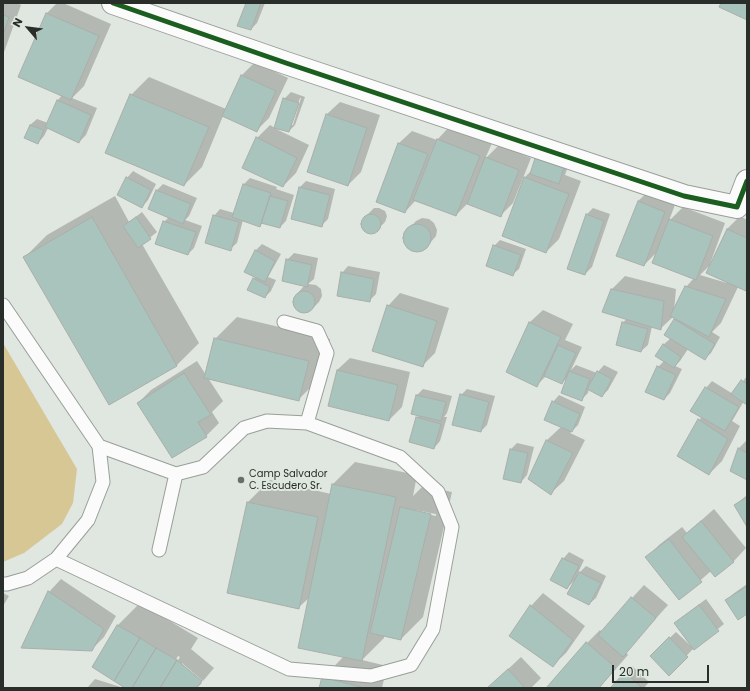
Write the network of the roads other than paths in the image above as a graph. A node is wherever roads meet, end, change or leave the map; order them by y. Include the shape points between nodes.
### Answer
1 (113, 3) edge
2 (747, 181) edge
3 (742, 209) edge
4 (3, 305) edge
5 (284, 322) dead end
6 (308, 424) junction
7 (99, 446) junction
8 (176, 474) junction
9 (159, 550) dead end
10 (56, 559) junction
11 (3, 584) edge

1 - 3 street via 684,196
2 - 3 street
4 - 7 lane
5 - 6 lane via 317,331 327,353
6 - 8 lane via 267,421 244,428 203,466
6 - 10 lane via 400,457 438,492 452,527 433,629 411,666 371,676 289,669
7 - 8 lane
7 - 10 lane via 103,482 88,520
8 - 9 lane
10 - 11 lane via 28,578

